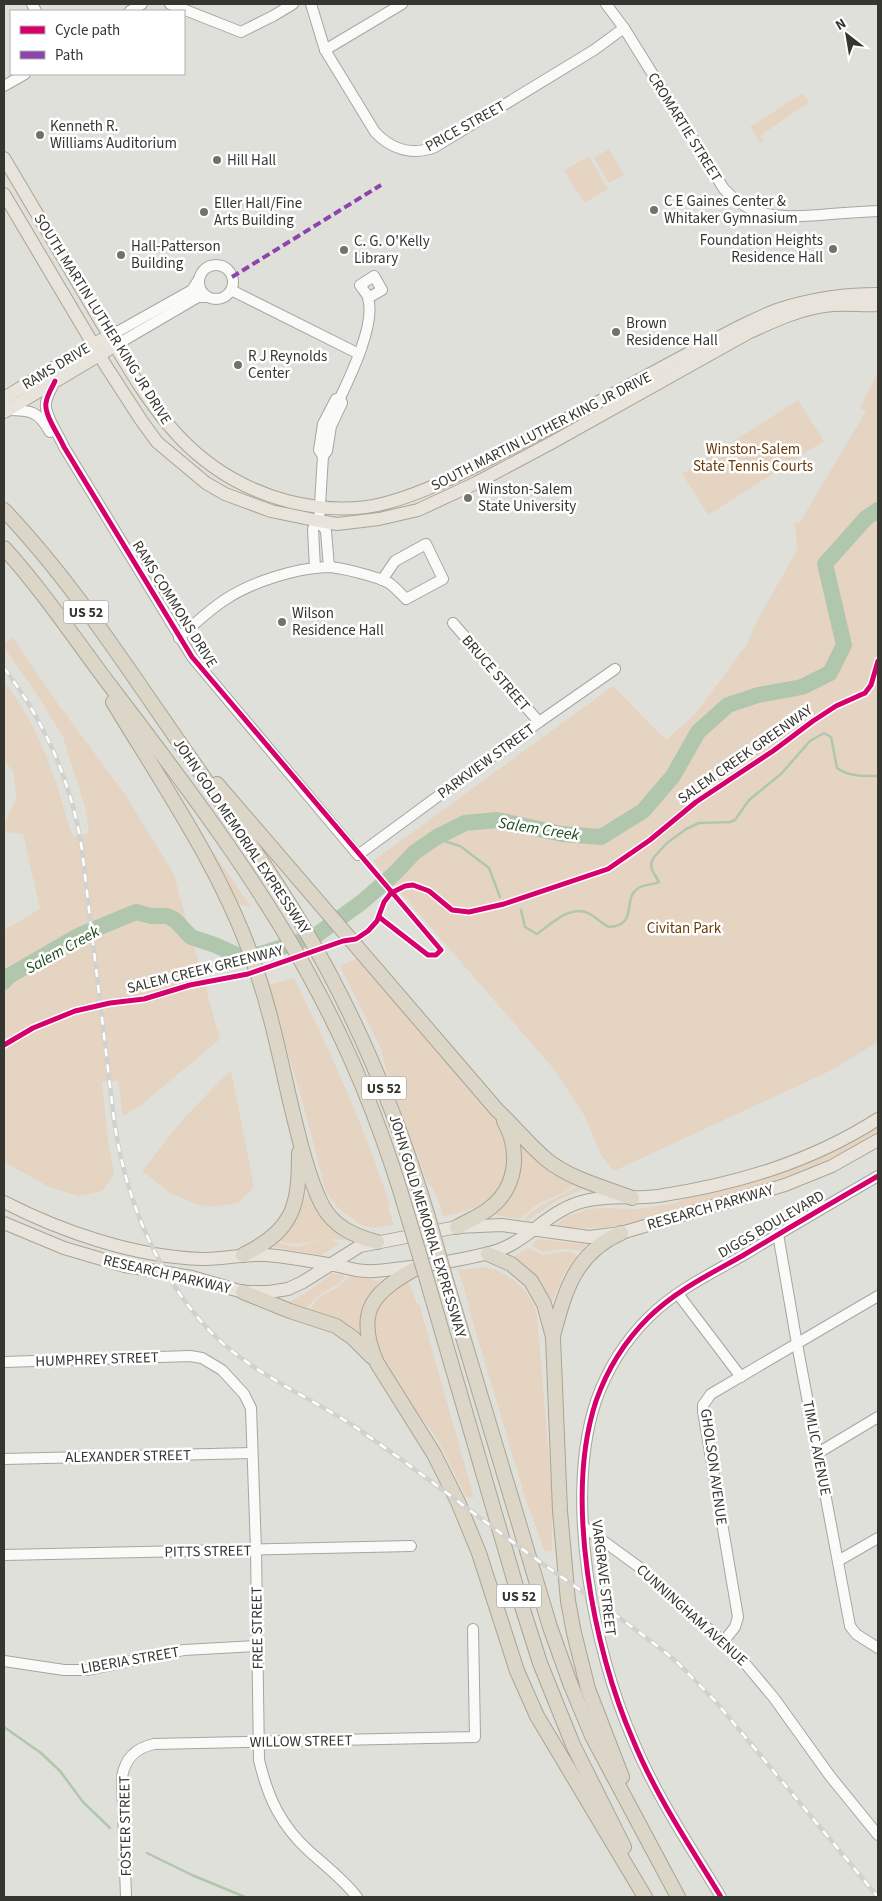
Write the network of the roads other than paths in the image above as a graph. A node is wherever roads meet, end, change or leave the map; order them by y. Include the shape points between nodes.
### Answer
1 (170, 4) edge
2 (293, 4) edge
3 (311, 4) edge
4 (402, 4) edge
5 (606, 4) edge
6 (624, 28) junction
7 (325, 50) junction
8 (23, 75) edge
9 (4, 86) edge
10 (4, 158) edge
11 (4, 194) edge
12 (878, 211) edge
13 (199, 278) junction
14 (231, 290) junction
15 (878, 294) edge
16 (207, 297) junction
17 (368, 298) dead end
18 (878, 305) edge
19 (113, 341) junction
20 (96, 349) junction
21 (359, 354) junction
22 (55, 381) junction
23 (5, 407) edge
24 (64, 448) junction
25 (320, 506) junction
26 (4, 510) edge
27 (319, 521) junction
28 (4, 548) edge
29 (329, 567) junction
30 (315, 568) junction
31 (382, 580) junction
32 (453, 623) dead end
33 (179, 638) junction
34 (80, 645) junction
35 (615, 669) dead end
36 (162, 718) junction
37 (540, 722) junction
38 (358, 855) joint
39 (497, 1110) junction
40 (878, 1119) edge
41 (878, 1140) edge
42 (300, 1142) junction
43 (878, 1176) edge
44 (632, 1198) junction
45 (4, 1202) edge
46 (4, 1223) edge
47 (457, 1227) junction
48 (533, 1230) junction
49 (621, 1233) junction
50 (778, 1234) junction
51 (377, 1242) junction
52 (488, 1254) junction
53 (243, 1255) junction
54 (330, 1265) junction
55 (420, 1266) junction
56 (243, 1292) junction
57 (678, 1294) junction
58 (878, 1296) edge
59 (553, 1337) junction
60 (797, 1344) junction
61 (190, 1356) joint
62 (4, 1362) edge
63 (377, 1363) junction
64 (741, 1377) junction
65 (878, 1417) edge
66 (252, 1453) junction
67 (818, 1453) junction
68 (4, 1459) edge
69 (584, 1527) junction
70 (878, 1538) edge
71 (411, 1546) dead end
72 (256, 1550) junction
73 (4, 1555) edge
74 (838, 1561) junction
75 (473, 1630) dead end
76 (724, 1641) junction
77 (256, 1646) junction
78 (878, 1648) edge
79 (4, 1661) edge
80 (258, 1741) junction
81 (131, 1756) joint
82 (878, 1835) edge
83 (650, 1844) junction
84 (126, 1897) edge
85 (357, 1897) edge
86 (645, 1897) edge
87 (650, 1897) edge
88 (678, 1897) edge
89 (721, 1897) edge

1 - 2 street via 241,32
3 - 7 street, PRICE STREET
4 - 7 street
5 - 6 street, CROMARTIE STREET
6 - 7 street, PRICE STREET via 600,46 427,150 406,151 385,142 375,132
6 - 12 street, CROMARTIE STREET via 724,189 741,204 781,217
8 - 9 street
10 - 19 main road, SOUTH MARTIN LUTHER KING JR DRIVE
11 - 20 main road, SOUTH MARTIN LUTHER KING JR DRIVE
13 - 14 street via 207,267 223,266 232,277
13 - 16 street via 200,289
13 - 19 street via 192,290
14 - 16 street via 221,298
14 - 21 street
15 - 25 main road, SOUTH MARTIN LUTHER KING JR DRIVE via 846,294 811,300 768,314 420,493 356,509
16 - 19 street via 198,298
17 - 21 street via 367,328
18 - 27 main road, SOUTH MARTIN LUTHER KING JR DRIVE via 824,306 771,322 553,442 418,510 337,524
19 - 20 main road, RAMS DRIVE
19 - 25 main road, SOUTH MARTIN LUTHER KING JR DRIVE via 164,419 202,460 240,484 266,495
20 - 22 main road, RAMS DRIVE
20 - 23 main road, RAMS DRIVE
20 - 27 main road, SOUTH MARTIN LUTHER KING JR DRIVE via 157,442 206,483 225,494 271,511
21 - 25 street via 332,415 323,424 319,450 323,456
22 - 23 main road, RAMS DRIVE
22 - 24 street via 46,406
23 - 24 street via 38,415
24 - 33 street, RAMS COMMONS DRIVE
25 - 27 street
26 - 36 highway, JOHN GOLD MEMORIAL EXPRESSWAY / US 52 via 70,589
27 - 29 street via 326,531
27 - 30 street via 314,529
28 - 34 highway, JOHN GOLD MEMORIAL EXPRESSWAY / US 52
29 - 30 street
29 - 31 street
30 - 33 street via 254,584 226,599
31 - 31 street via 406,599 443,579 426,544 395,561
32 - 37 street, BRUCE STREET
33 - 38 street, RAMS COMMONS DRIVE via 208,678
34 - 42 highway via 209,862 233,910 271,1020
34 - 87 highway, JOHN GOLD MEMORIAL EXPRESSWAY / US 52, bridge via 271,909 342,1038 390,1159 540,1663 573,1745
35 - 37 street, PARKVIEW STREET
36 - 39 highway
36 - 83 highway, JOHN GOLD MEMORIAL EXPRESSWAY / US 52, bridge via 289,904 362,1037 408,1153 560,1656 592,1736
37 - 38 street, PARKVIEW STREET
39 - 44 highway via 555,1166
39 - 47 highway via 514,1148 511,1180 492,1206
40 - 44 main road, RESEARCH PARKWAY via 824,1149 756,1175 668,1194
41 - 49 main road, RESEARCH PARKWAY via 832,1166 785,1185
42 - 51 highway via 326,1213 350,1233
42 - 53 highway via 298,1191 292,1210 274,1236
43 - 50 street, DIGGS BOULEVARD
44 - 48 main road, RESEARCH PARKWAY via 575,1204
45 - 53 main road, RESEARCH PARKWAY via 70,1231 129,1248 202,1259
46 - 56 main road, RESEARCH PARKWAY via 97,1258 199,1279
47 - 48 main road, RESEARCH PARKWAY via 502,1225
47 - 51 main road, RESEARCH PARKWAY
48 - 49 main road, RESEARCH PARKWAY via 589,1237
48 - 52 main road, RESEARCH PARKWAY via 511,1246
49 - 59 highway via 598,1246 578,1268 566,1291
50 - 57 street, DIGGS BOULEVARD
50 - 60 street, TIMLIC AVENUE
51 - 54 main road, RESEARCH PARKWAY via 351,1251
52 - 55 main road, RESEARCH PARKWAY
52 - 59 highway via 511,1264 531,1281 544,1304
53 - 54 main road, RESEARCH PARKWAY
54 - 55 main road, RESEARCH PARKWAY via 367,1271
54 - 56 main road, RESEARCH PARKWAY via 288,1289
55 - 63 highway via 389,1284 372,1304 367,1331
56 - 63 highway via 336,1326
57 - 64 street
57 - 69 street, VARGRAVE STREET via 649,1317 632,1336 602,1387 586,1444
58 - 60 street, GHOLSON AVENUE
59 - 83 highway via 561,1542 574,1632 597,1715
60 - 64 street, GHOLSON AVENUE
60 - 67 street, TIMLIC AVENUE
61 - 62 street, HUMPHREY STREET
61 - 66 street, FREE STREET via 202,1358 222,1370 248,1401 253,1420
63 - 86 highway via 434,1454 458,1502 479,1553 517,1671 537,1716
64 - 76 street, GHOLSON AVENUE via 711,1394 702,1411 738,1617
65 - 67 street
66 - 68 street, ALEXANDER STREET
66 - 72 street, FREE STREET
67 - 74 street, TIMLIC AVENUE
69 - 76 street, CUNNINGHAM AVENUE via 638,1567
69 - 89 street, VARGRAVE STREET via 596,1623 624,1721 655,1787
70 - 74 street
71 - 72 street, PITTS STREET
72 - 73 street, PITTS STREET
72 - 77 street, FREE STREET
74 - 78 street, TIMLIC AVENUE via 850,1626 856,1634
75 - 80 street, WILLOW STREET via 475,1737
76 - 82 street, CUNNINGHAM AVENUE via 762,1681 830,1776
77 - 79 street, LIBERIA STREET via 184,1650 88,1670 64,1670
77 - 80 street, FREE STREET
80 - 81 street, WILLOW STREET via 154,1744 139,1749
80 - 85 street, FREE STREET via 265,1786 278,1814 303,1845
81 - 84 street, FOSTER STREET via 122,1777
83 - 88 highway, JOHN GOLD MEMORIAL EXPRESSWAY / US 52

